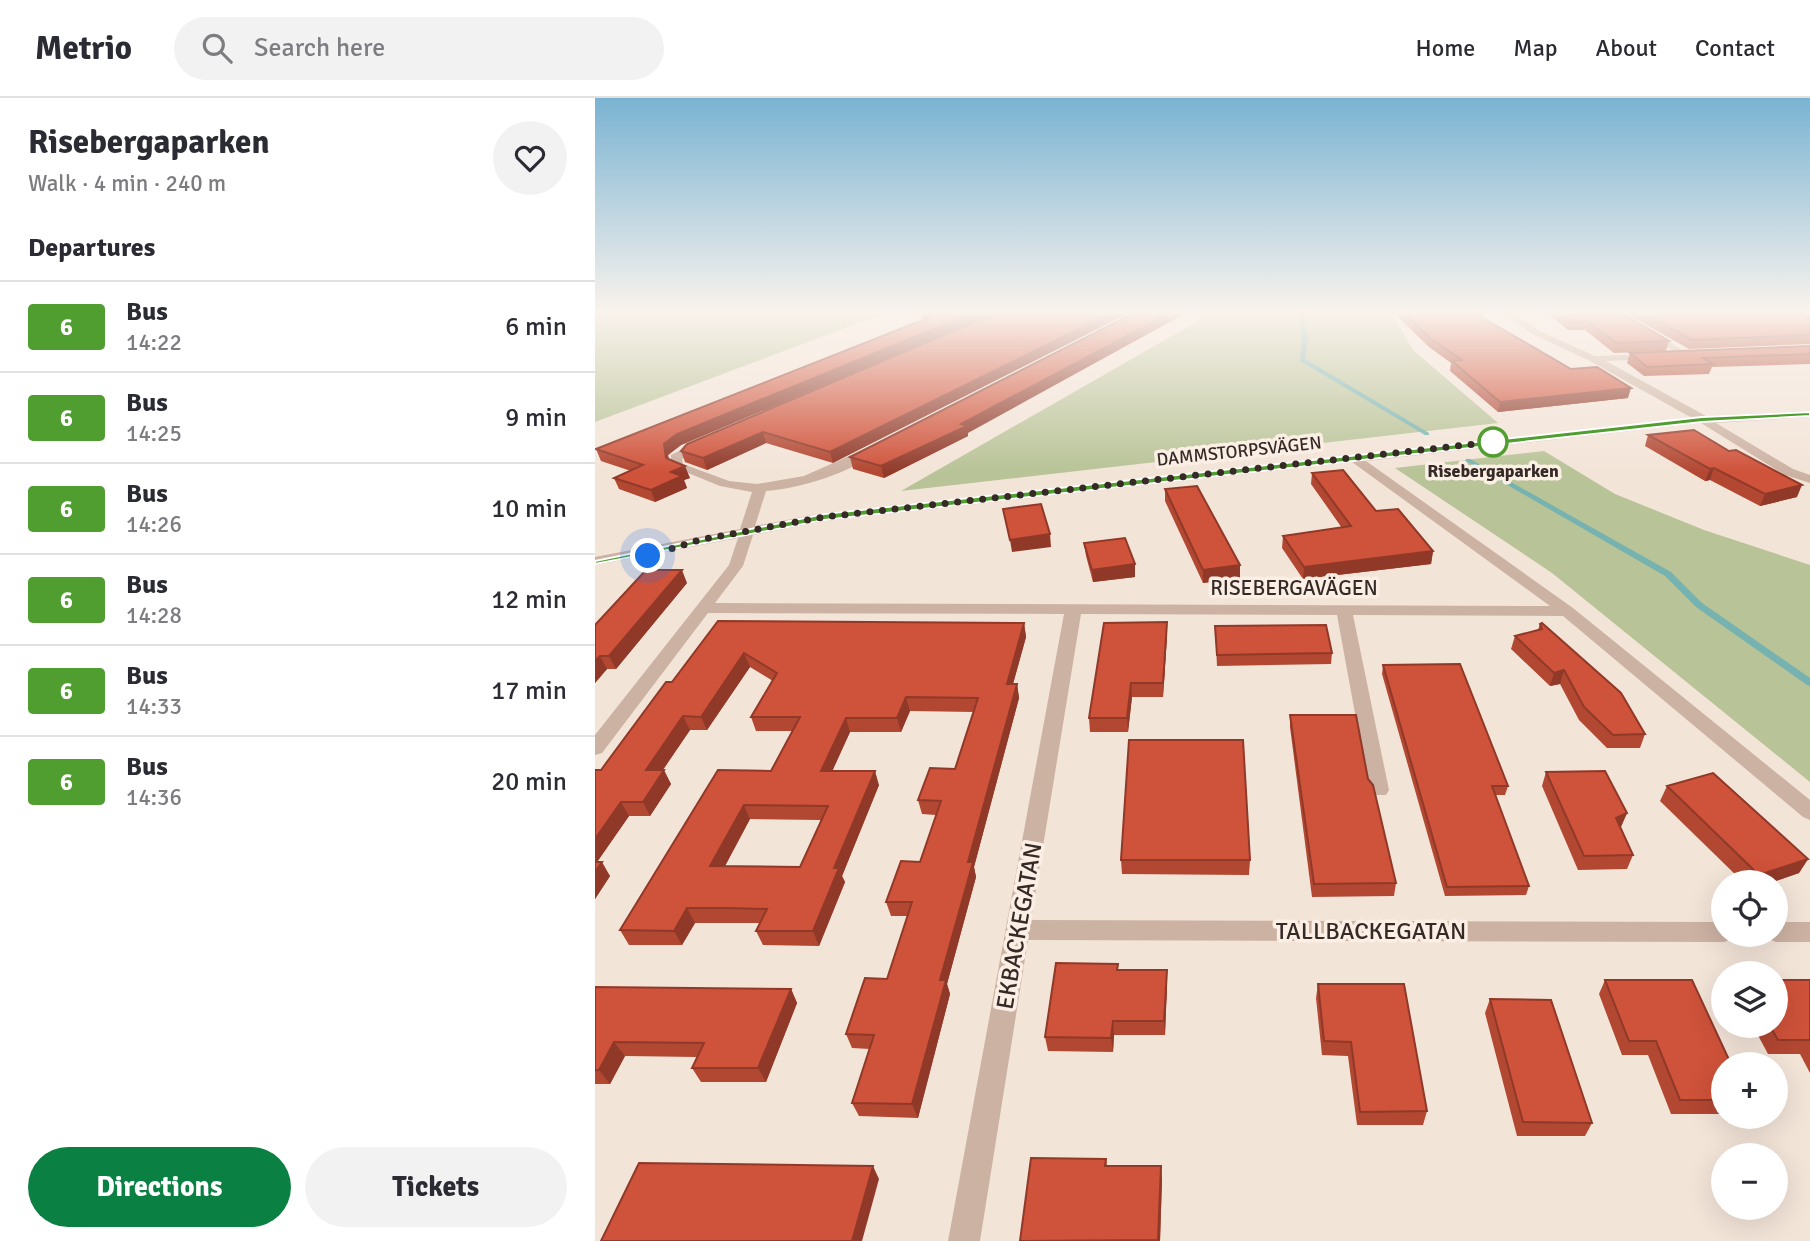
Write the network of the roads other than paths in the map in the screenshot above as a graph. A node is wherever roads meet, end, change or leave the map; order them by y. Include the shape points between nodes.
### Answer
1 (1607, 366) edge
2 (1810, 414) edge
3 (1785, 415) junction
4 (1702, 420) junction
5 (1810, 426) edge
6 (711, 440) edge
7 (882, 446) edge
8 (1353, 457) junction
9 (1810, 479) edge
10 (761, 488) junction
11 (747, 531) junction
12 (699, 540) junction
13 (595, 561) edge
14 (595, 572) edge
15 (705, 608) junction
16 (1073, 611) junction
17 (1344, 611) junction
18 (1567, 611) junction
19 (595, 748) edge
20 (1379, 790) dead end
21 (1810, 812) edge
22 (1018, 930) junction
23 (1711, 932) edge
24 (1788, 932) edge
25 (1810, 932) edge
26 (964, 1241) edge

1 - 4 street
2 - 3 street, DAMMSTORPSVÄGEN
3 - 4 street, DAMMSTORPSVÄGEN
3 - 5 street, DAMMSTORPSVÄGEN
4 - 8 street, DAMMSTORPSVÄGEN
4 - 9 street via 1789,472
6 - 10 street via 675,458 677,466 738,487
7 - 10 street via 823,476
8 - 11 street, DAMMSTORPSVÄGEN via 824,517
8 - 18 street
10 - 11 street
11 - 12 street, DAMMSTORPSVÄGEN
11 - 15 street via 736,566
12 - 13 street, DAMMSTORPSVÄGEN
12 - 14 street, DAMMSTORPSVÄGEN
15 - 16 street, RISEBERGAVÄGEN
15 - 19 street
16 - 17 street, RISEBERGAVÄGEN
16 - 22 street, EKBACKEGATAN
17 - 18 street, RISEBERGAVÄGEN
17 - 20 street
18 - 21 street
22 - 23 street, TALLBACKEGATAN
22 - 26 street, EKBACKEGATAN
24 - 25 street

